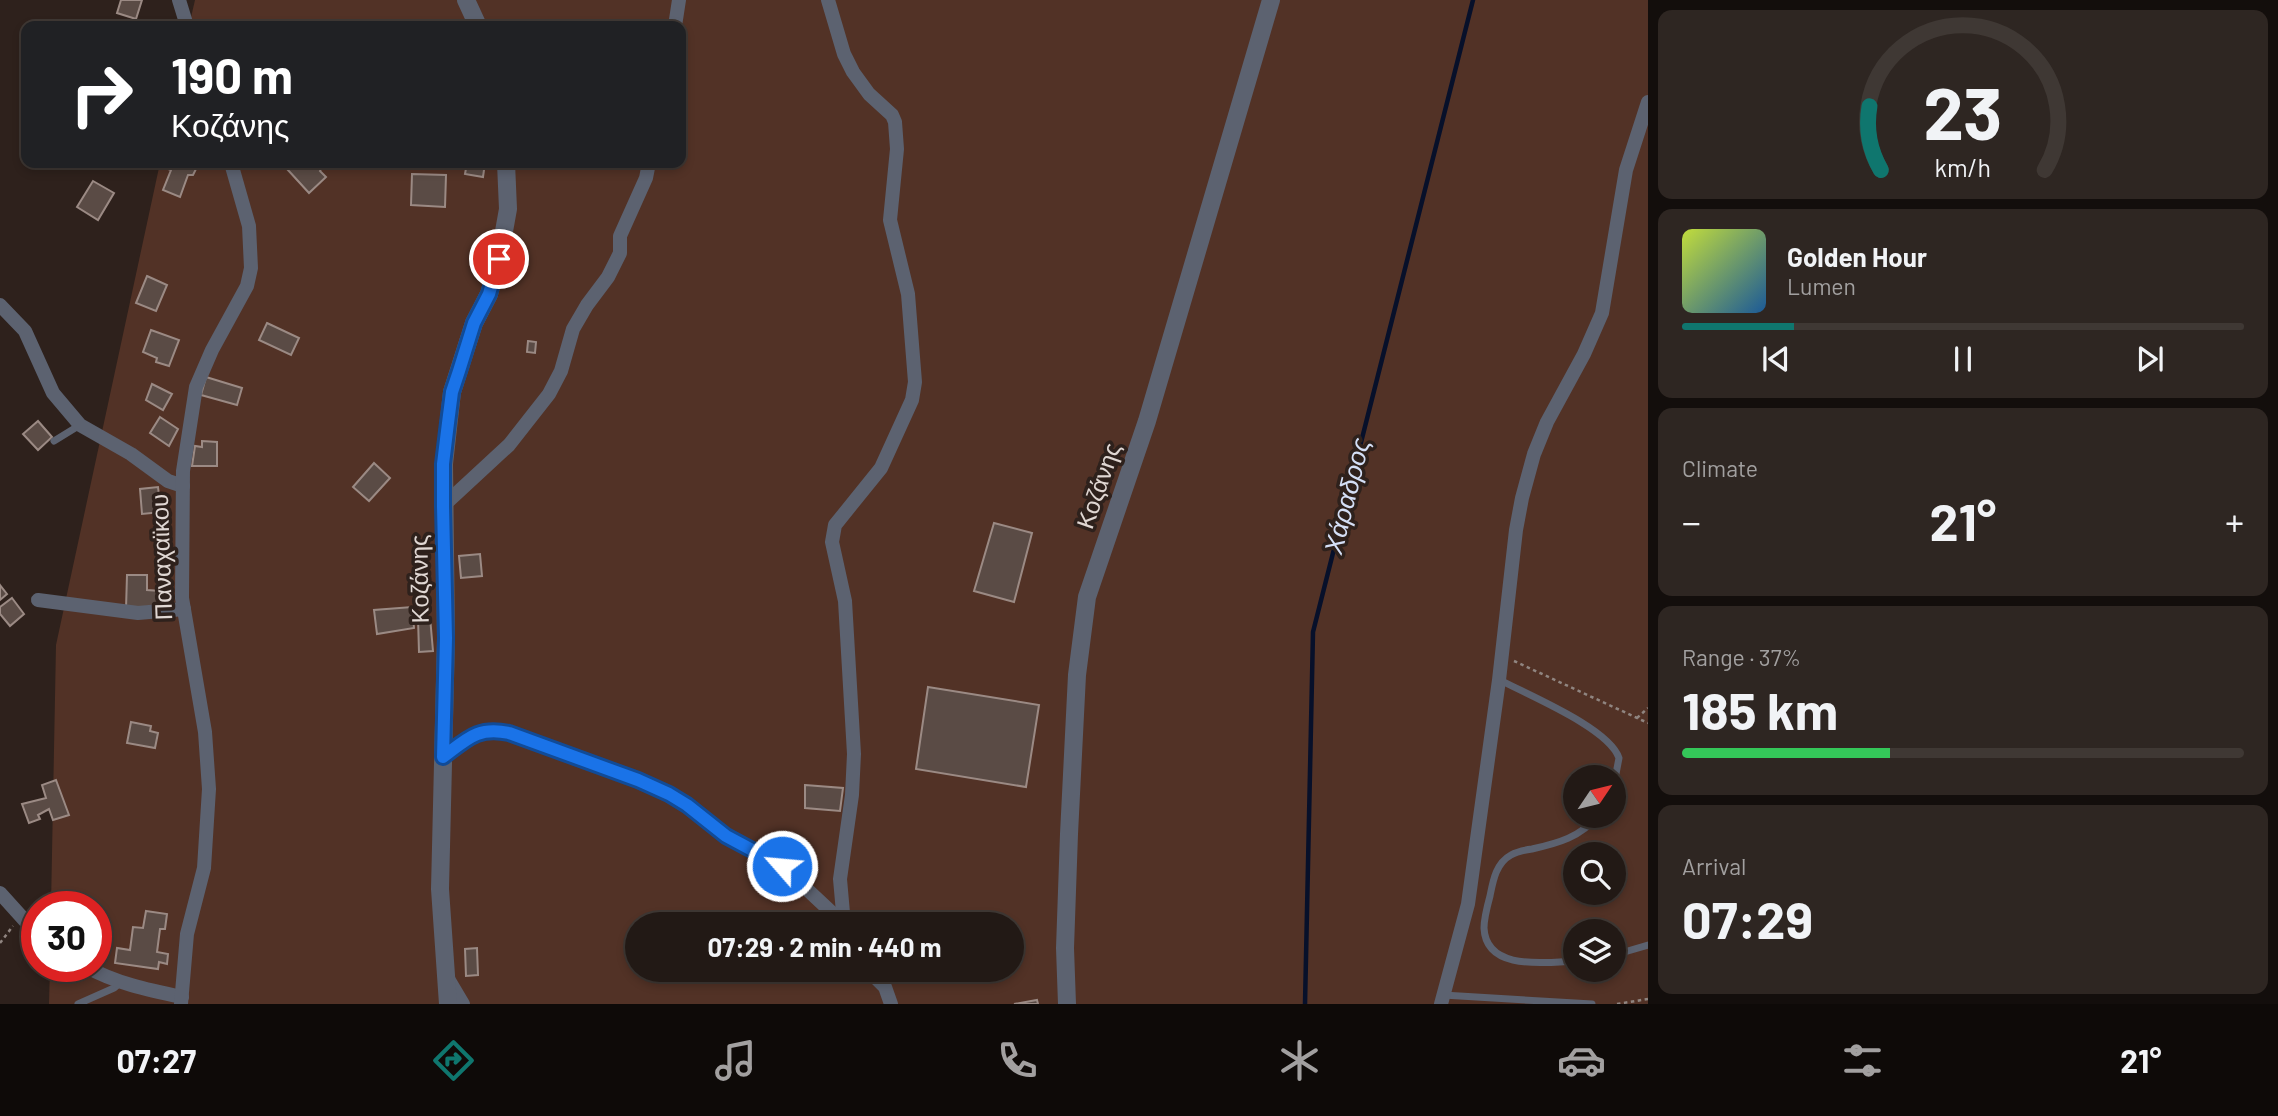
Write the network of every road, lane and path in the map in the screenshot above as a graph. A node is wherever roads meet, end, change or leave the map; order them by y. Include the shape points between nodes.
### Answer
1 (179, 0) edge
2 (466, 0) edge
3 (679, 0) edge
4 (828, 0) edge
5 (1272, 0) edge
6 (185, 21) edge
7 (475, 21) edge
8 (675, 21) edge
9 (1648, 102) edge
10 (232, 168) edge
11 (506, 168) edge
12 (648, 168) edge
13 (0, 305) edge
14 (80, 425) junction
15 (54, 441) dead end
16 (183, 486) junction
17 (443, 506) junction
18 (38, 600) dead end
19 (184, 609) junction
20 (1502, 655) junction
21 (1499, 680) junction
22 (1648, 708) edge
23 (1637, 718) junction
24 (1648, 723) edge
25 (443, 757) junction
26 (1618, 765) edge
27 (1586, 828) edge
28 (0, 893) edge
29 (832, 912) edge
30 (843, 912) edge
31 (21, 919) edge
32 (21, 921) edge
33 (0, 943) edge
34 (1648, 945) edge
35 (1626, 951) edge
36 (1563, 961) edge
37 (446, 976) junction
38 (112, 978) edge
39 (121, 982) junction
40 (879, 982) edge
41 (1441, 999) edge
42 (1648, 999) edge
43 (182, 1001) edge
44 (78, 1004) edge
45 (448, 1004) edge
46 (463, 1004) edge
47 (891, 1004) edge
48 (1067, 1004) edge
49 (1592, 1004) edge
50 (1617, 1004) edge

1 - 6 street
2 - 7 street
3 - 8 street
4 - 30 street via 853,72 895,122 890,220 908,294 915,382 912,400 881,468 832,534 845,601 854,754 840,879
5 - 48 street, Κοζάνης via 1147,421 1087,597 1071,781
9 - 20 street via 1626,170 1602,313 1547,422 1522,498
10 - 16 street, Παναχαϊκου via 249,226 251,268 247,286 196,387
11 - 17 street, Κοζάνης via 508,209 499,259 452,392
12 - 17 street via 620,236 620,253 573,329 549,394 509,444
13 - 14 street via 25,331 53,393
14 - 15 lane
14 - 16 street
16 - 19 street, Παναχαϊκου
17 - 25 street, Κοζάνης
18 - 19 street via 138,613
19 - 43 street, Παναχαϊκου via 205,732 209,789 204,868 185,946
20 - 21 street
20 - 23 path
21 - 26 lane via 1607,740 1619,758
21 - 41 street via 1468,904
22 - 23 path
23 - 24 path
25 - 29 street via 470,736 494,730 638,780 669,794 726,836 782,866
25 - 37 street, Κοζάνης via 440,889
27 - 36 lane via 1561,842 1506,859 1493,880 1485,917 1488,943 1503,956 1526,962
28 - 31 street
32 - 33 path
34 - 35 lane
37 - 45 street, Κοζάνης
37 - 46 street
38 - 39 street
39 - 43 street
39 - 44 lane
40 - 47 street
41 - 49 lane
42 - 50 path

